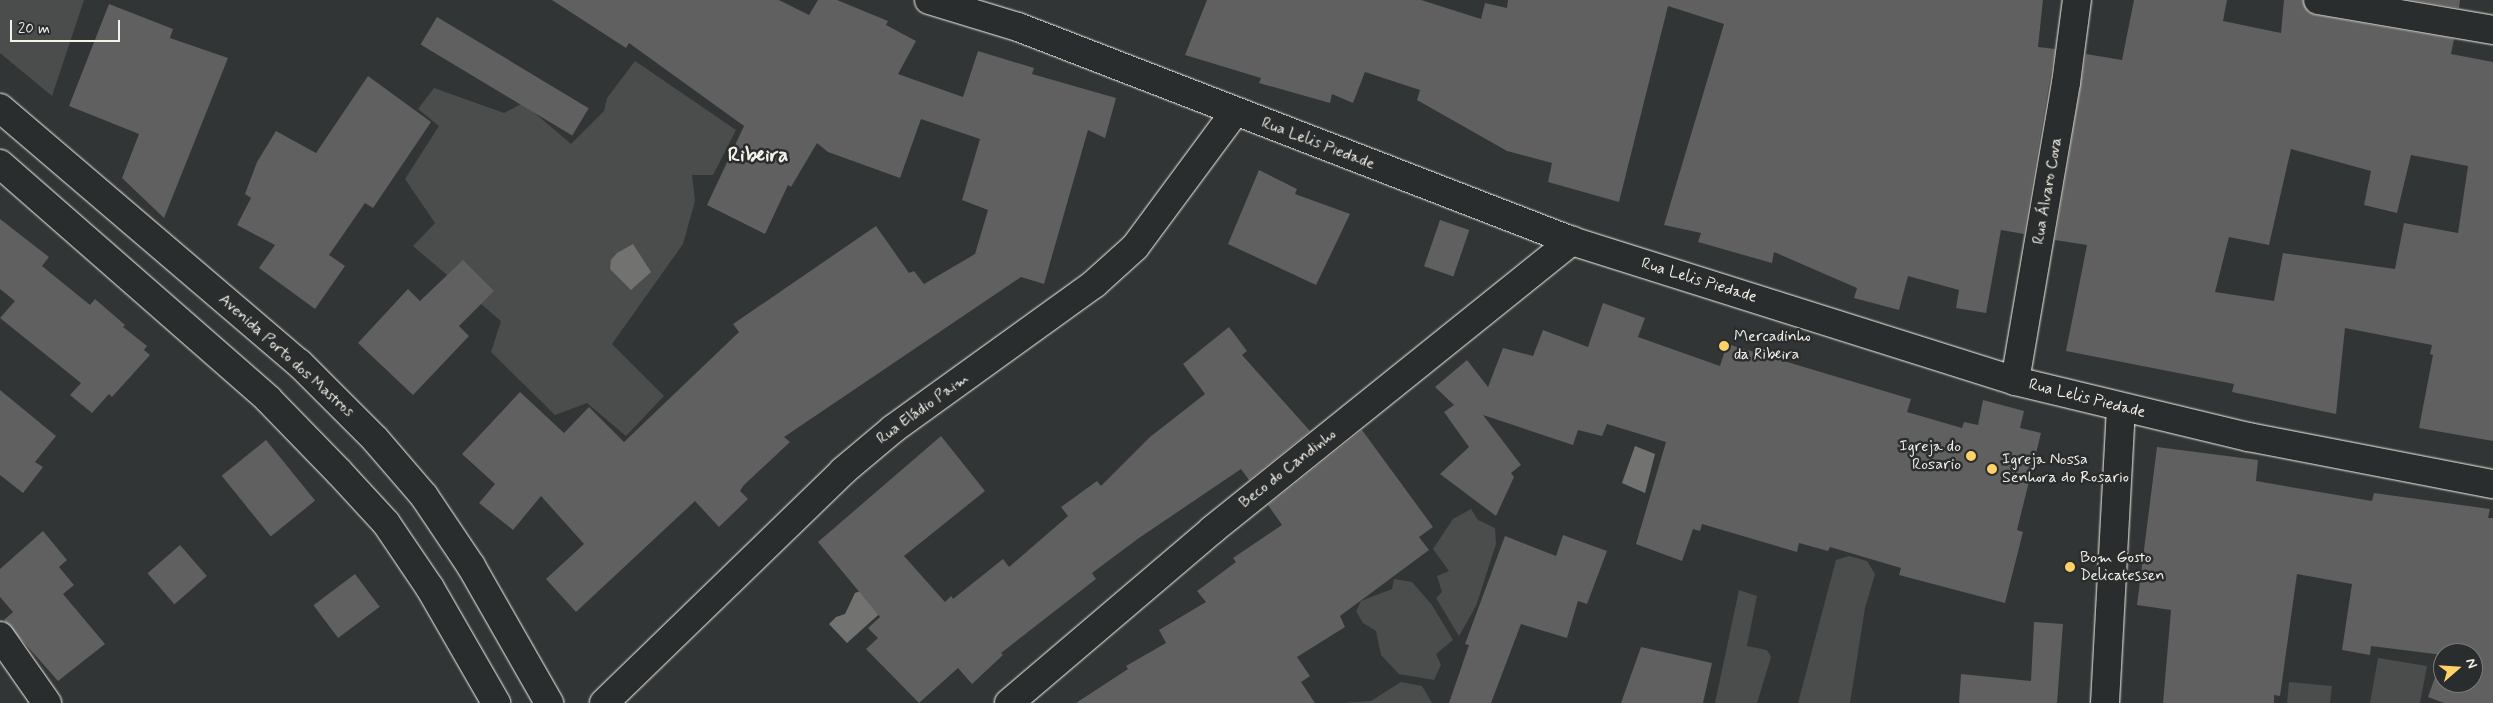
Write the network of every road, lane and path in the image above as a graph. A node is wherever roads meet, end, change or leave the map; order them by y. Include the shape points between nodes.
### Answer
1 (929, 0) edge
2 (2077, 0) edge
3 (2318, 0) edge
4 (2493, 30) edge
5 (0, 108) edge
6 (1235, 112) junction
7 (0, 164) edge
8 (1572, 241) junction
9 (2015, 381) junction
10 (2121, 408) junction
11 (2493, 484) edge
12 (0, 636) edge
13 (47, 703) edge
14 (496, 703) edge
15 (550, 703) edge
16 (604, 703) edge
17 (1009, 703) edge
18 (2105, 703) edge

1 - 6 main road, Rua Lelis Piedade via 1018,28
2 - 9 main road, Rua Álvaro Cova
3 - 4 main road
5 - 15 main road, Avenida Porto dos Mastros via 299,363 375,438 424,496 471,566
6 - 8 main road, Rua Lelis Piedade
6 - 16 main road, Rua Eládio Paim via 1135,247 1094,284 892,429 843,471
7 - 14 main road via 268,399 386,523 424,580
8 - 9 main road, Rua Lelis Piedade
8 - 17 main road, Beco do Candinho via 1212,530
9 - 10 main road, Rua Lelis Piedade
10 - 11 main road, Rua Lelis Piedade via 2248,437
10 - 18 main road
12 - 13 main road

